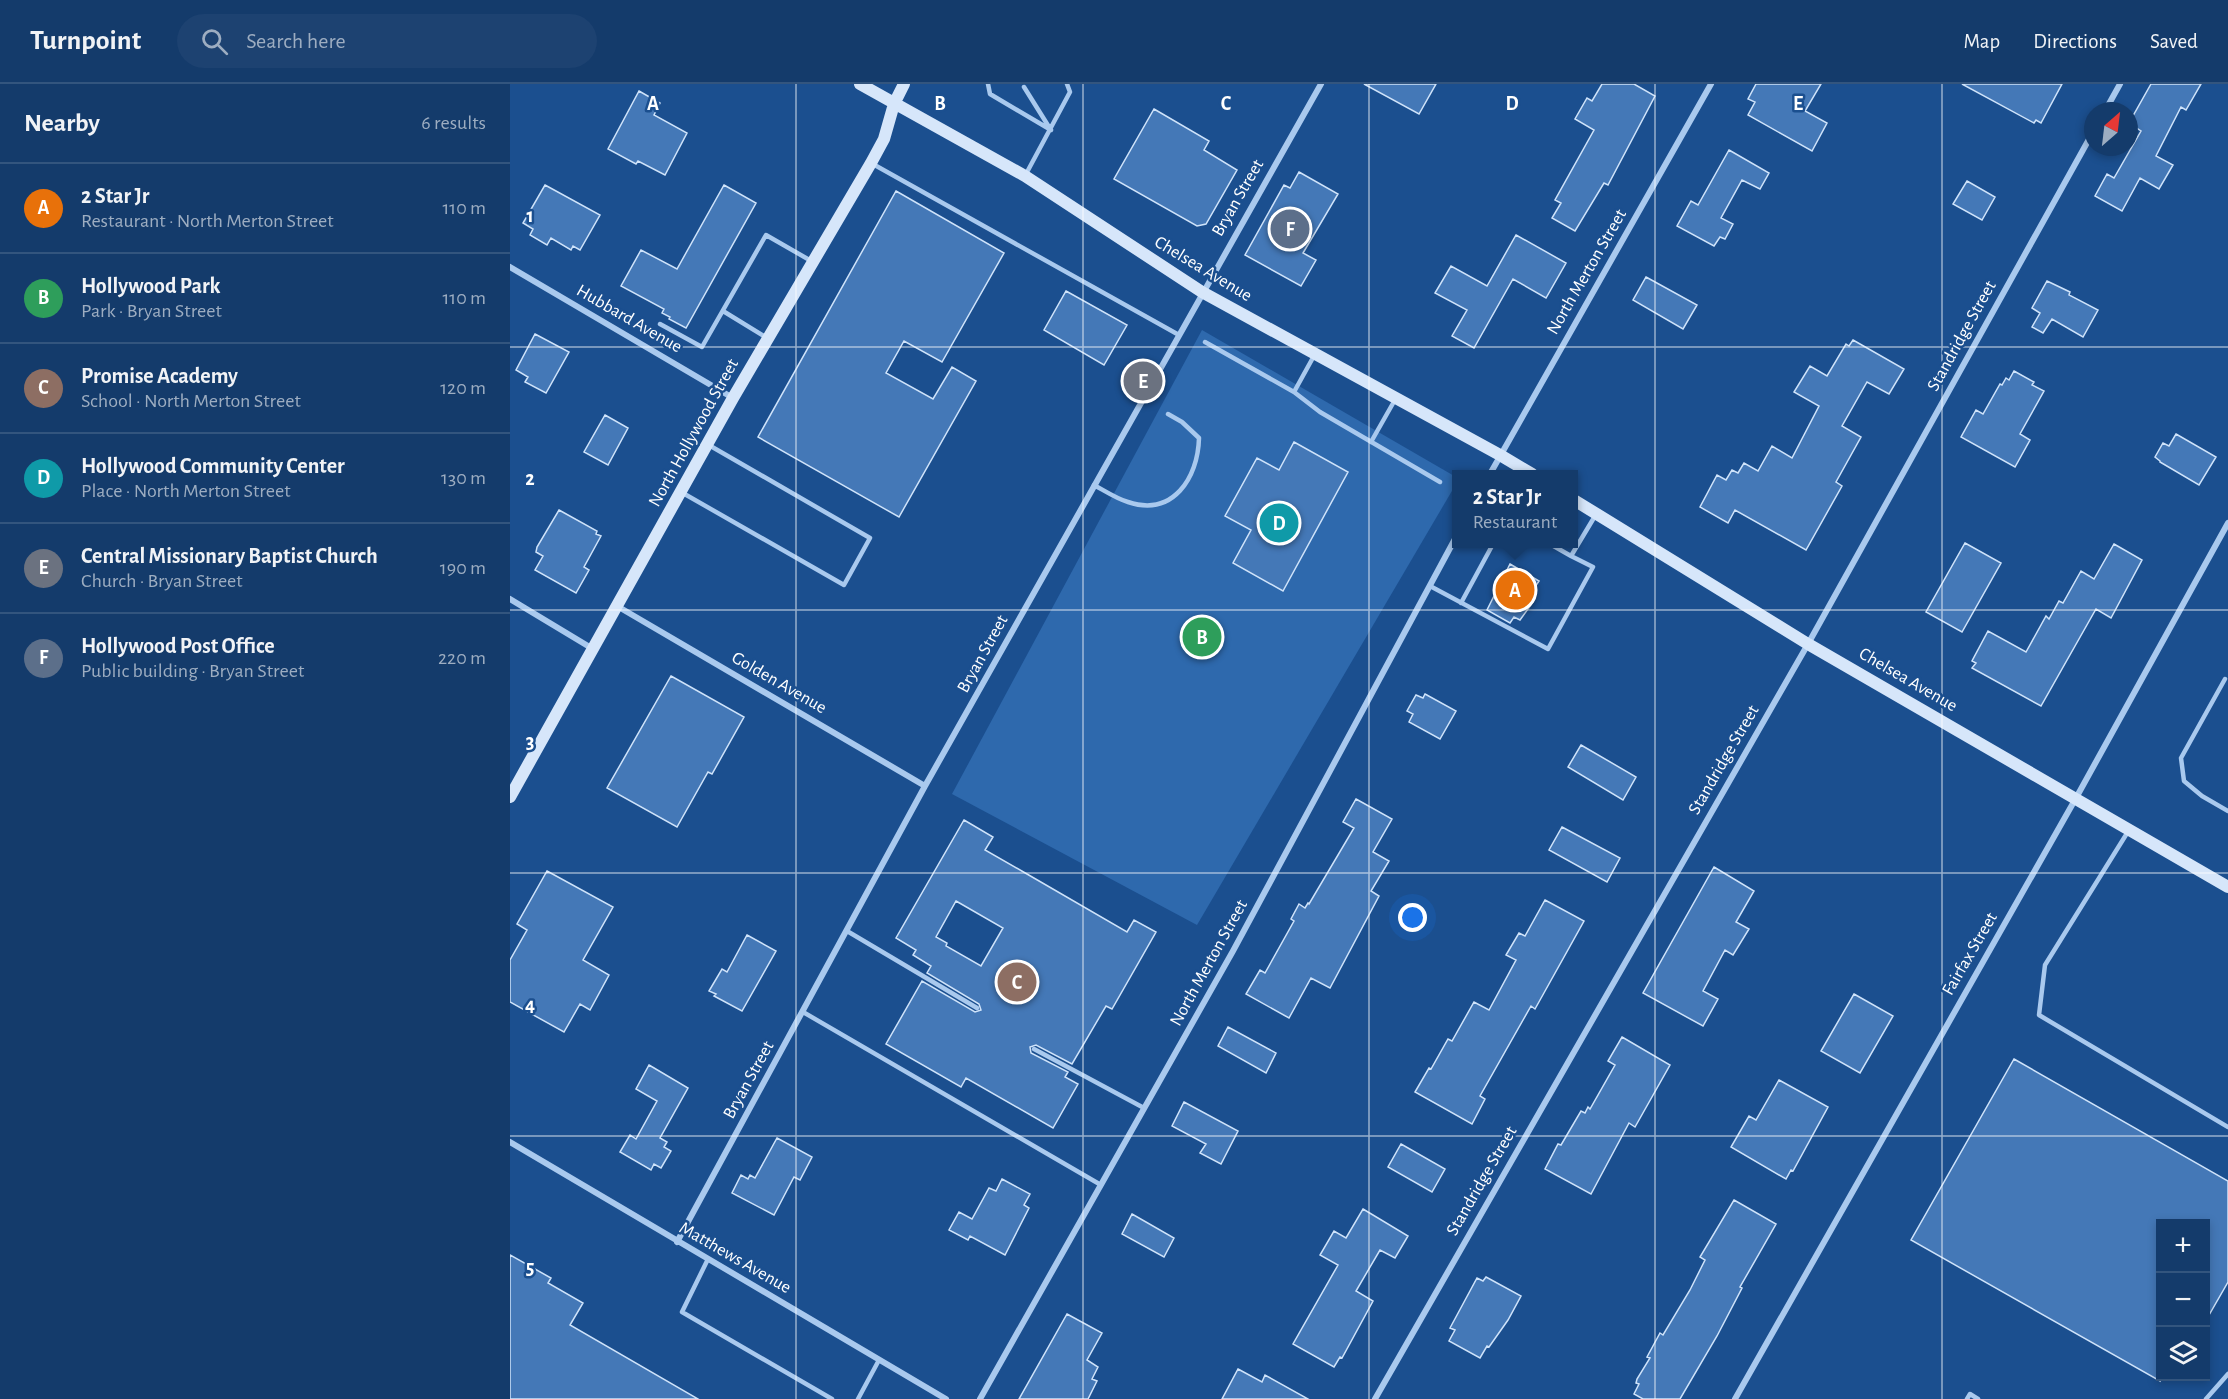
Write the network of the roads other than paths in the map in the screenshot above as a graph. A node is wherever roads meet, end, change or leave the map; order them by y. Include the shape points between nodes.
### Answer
1 (860, 84) edge
2 (904, 84) edge
3 (988, 84) edge
4 (1067, 84) edge
5 (1321, 84) edge
6 (1711, 84) edge
7 (2120, 84) edge
8 (1024, 87) dead end
9 (2110, 102) edge
10 (894, 104) junction
11 (1051, 130) junction
12 (2084, 148) edge
13 (871, 163) junction
14 (1025, 176) junction
15 (813, 262) junction
16 (510, 267) edge
17 (1202, 292) junction
18 (723, 311) junction
19 (660, 324) dead end
20 (1179, 335) junction
21 (768, 338) junction
22 (1205, 342) dead end
23 (1315, 354) junction
24 (1294, 392) junction
25 (733, 398) junction
26 (1396, 398) junction
27 (1167, 414) dead end
28 (1371, 442) junction
29 (707, 444) junction
30 (1500, 455) junction
31 (1492, 470) edge
32 (1525, 470) edge
33 (1440, 483) dead end
34 (1094, 485) junction
35 (681, 492) junction
36 (1578, 502) edge
37 (1596, 513) junction
38 (2228, 523) edge
39 (1578, 544) edge
40 (1452, 545) edge
41 (1490, 548) edge
42 (1558, 548) edge
43 (1576, 548) edge
44 (1571, 556) junction
45 (1430, 586) junction
46 (510, 599) edge
47 (1461, 603) junction
48 (617, 606) junction
49 (1808, 644) junction
50 (593, 649) junction
51 (2225, 679) dead end
52 (925, 786) junction
53 (510, 797) edge
54 (2076, 798) junction
55 (2228, 811) edge
56 (2130, 829) junction
57 (2228, 887) edge
58 (847, 931) junction
59 (977, 1008) dead end
60 (803, 1012) junction
61 (1034, 1049) dead end
62 (1144, 1108) junction
63 (2228, 1127) edge
64 (510, 1142) edge
65 (1101, 1185) junction
66 (677, 1242) junction
67 (708, 1259) junction
68 (879, 1360) junction
69 (2228, 1374) edge
70 (832, 1399) edge
71 (858, 1399) edge
72 (946, 1399) edge
73 (980, 1399) edge
74 (1375, 1399) edge
75 (1735, 1399) edge
76 (1967, 1399) edge
77 (1978, 1399) edge
78 (2206, 1399) edge

1 - 10 main road, Chelsea Avenue
2 - 10 main road, North Hollywood Street
3 - 11 lane via 990,94
4 - 11 lane via 1070,92
5 - 17 street, Bryan Street
6 - 30 street, North Merton Street
7 - 9 street
8 - 11 lane
10 - 13 main road, North Hollywood Street via 884,139
10 - 14 main road, Chelsea Avenue
11 - 14 lane
12 - 49 street, Standridge Street
13 - 15 main road, North Hollywood Street
13 - 20 lane
14 - 17 main road, Chelsea Avenue
15 - 18 lane via 766,235
15 - 21 main road, North Hollywood Street
16 - 25 street, Hubbard Avenue
17 - 20 street, Bryan Street
17 - 23 main road, Chelsea Avenue
18 - 19 lane via 702,347
18 - 21 lane
20 - 34 street, Bryan Street
21 - 25 main road, North Hollywood Street
22 - 24 lane
23 - 24 lane
23 - 26 main road, Chelsea Avenue
24 - 28 lane
25 - 29 main road, North Hollywood Street
26 - 28 lane
26 - 30 main road, Chelsea Avenue
27 - 34 lane via 1199,438 1198,456 1186,486 1168,502 1142,505
28 - 33 lane
29 - 35 main road, North Hollywood Street
29 - 35 lane via 870,538 844,585
30 - 31 street, North Merton Street
30 - 32 main road, Chelsea Avenue
34 - 52 street, Bryan Street
35 - 48 main road, North Hollywood Street
36 - 37 main road, Chelsea Avenue
37 - 39 lane
37 - 49 main road, Chelsea Avenue
38 - 54 street, Fairfax Street
40 - 45 street, North Merton Street
41 - 47 lane
42 - 44 lane
43 - 44 lane
44 - 47 lane via 1593,567 1548,649
45 - 47 lane
45 - 62 street, North Merton Street via 1239,941
46 - 50 street
48 - 50 main road, North Hollywood Street
48 - 52 street, Golden Avenue
49 - 54 main road, Chelsea Avenue
49 - 74 street, Standridge Street
50 - 53 main road, North Hollywood Street
51 - 55 lane via 2181,758 2184,781
52 - 58 street, Bryan Street
54 - 56 main road, Chelsea Avenue
54 - 75 street, Fairfax Street
56 - 57 main road, Chelsea Avenue
56 - 63 lane via 2045,965 2039,1015
58 - 59 lane
58 - 60 street, Bryan Street
60 - 65 lane
60 - 66 street, Bryan Street
61 - 62 lane
62 - 65 street, North Merton Street
64 - 66 street, Matthews Avenue
65 - 73 street, North Merton Street
66 - 67 street, Matthews Avenue
67 - 68 street, Matthews Avenue
67 - 70 lane via 682,1312
68 - 71 lane
68 - 72 street, Matthews Avenue
69 - 78 lane
76 - 77 lane via 1970,1394

